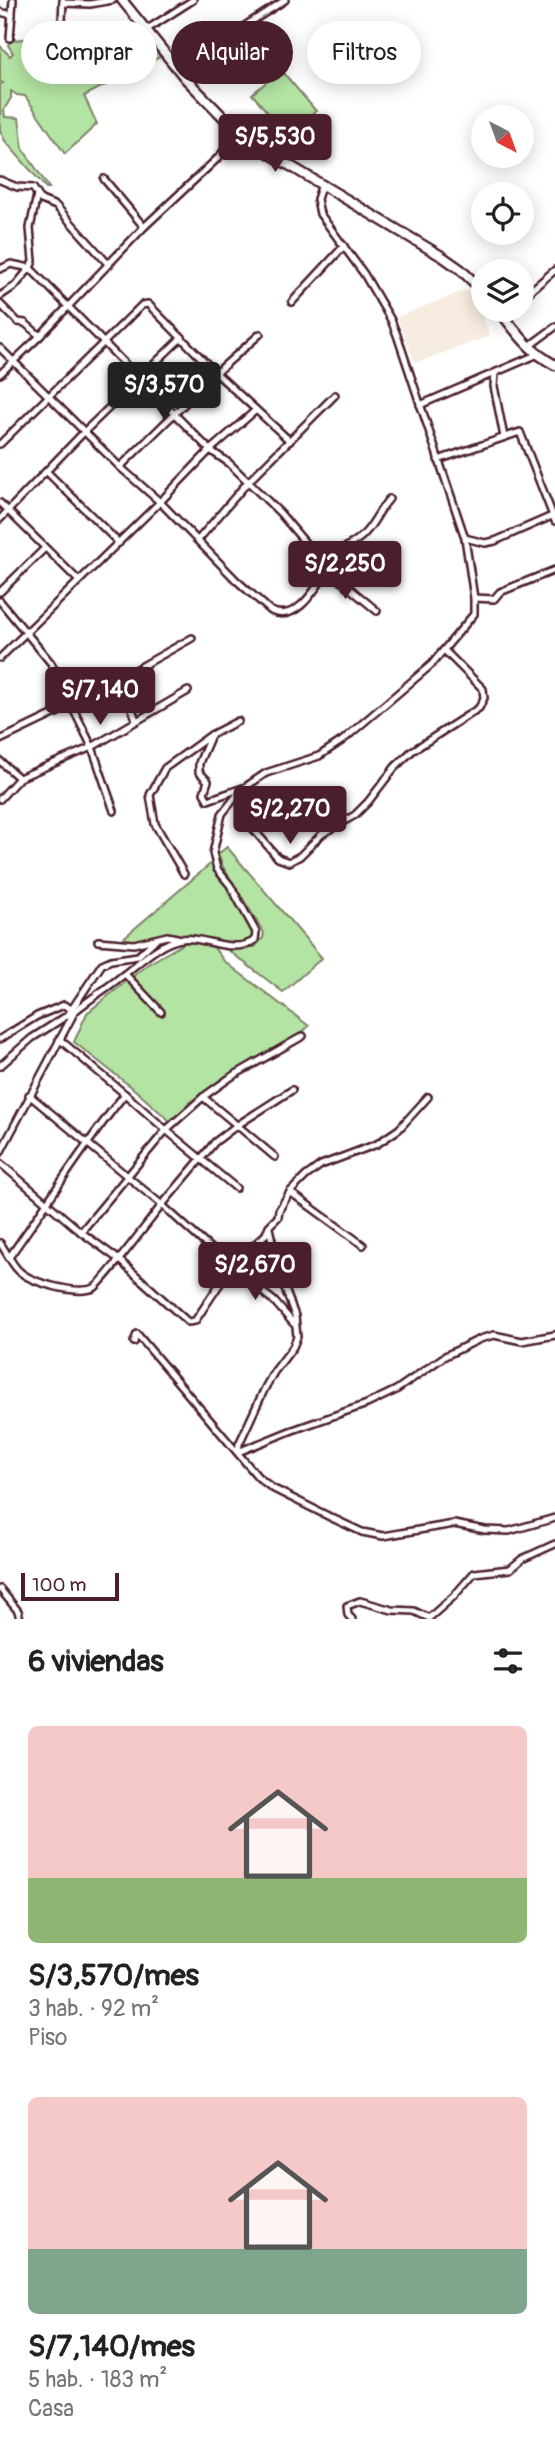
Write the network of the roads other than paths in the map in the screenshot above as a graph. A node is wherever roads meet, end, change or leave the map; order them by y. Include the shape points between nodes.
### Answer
1 (13, 0) edge
2 (113, 0) edge
3 (121, 0) edge
4 (193, 0) edge
5 (285, 0) edge
6 (63, 1) edge
7 (0, 12) edge
8 (12, 15) junction
9 (62, 21) edge
10 (138, 21) edge
11 (252, 21) edge
12 (157, 23) edge
13 (10, 38) dead end
14 (157, 44) edge
15 (171, 61) edge
16 (191, 84) edge
17 (242, 132) junction
18 (104, 178) dead end
19 (0, 180) edge
20 (322, 184) junction
21 (37, 195) junction
22 (144, 227) junction
23 (344, 246) junction
24 (108, 265) junction
25 (30, 268) junction
26 (0, 269) edge
27 (555, 270) edge
28 (471, 280) edge
29 (534, 288) edge
30 (0, 296) edge
31 (292, 302) dead end
32 (0, 304) edge
33 (69, 307) junction
34 (508, 322) edge
35 (555, 327) edge
36 (260, 334) dead end
37 (40, 336) junction
38 (182, 337) junction
39 (103, 342) junction
40 (528, 347) junction
41 (0, 348) edge
42 (536, 355) junction
43 (13, 362) junction
44 (555, 365) edge
45 (216, 373) junction
46 (0, 374) edge
47 (495, 374) junction
48 (140, 379) junction
49 (335, 395) dead end
50 (50, 396) junction
51 (420, 405) junction
52 (256, 410) junction
53 (175, 414) junction
54 (85, 431) junction
55 (504, 437) junction
56 (290, 442) junction
57 (0, 443) edge
58 (210, 450) junction
59 (438, 460) junction
60 (120, 467) junction
61 (47, 472) junction
62 (247, 483) junction
63 (389, 499) dead end
64 (160, 502) junction
65 (0, 503) edge
66 (8, 511) junction
67 (0, 519) edge
68 (554, 519) edge
69 (465, 538) junction
70 (198, 540) junction
71 (119, 543) junction
72 (45, 548) junction
73 (555, 570) edge
74 (329, 571) junction
75 (79, 581) junction
76 (0, 593) edge
77 (474, 598) junction
78 (0, 601) edge
79 (377, 611) dead end
80 (26, 632) junction
81 (192, 638) dead end
82 (444, 650) junction
83 (0, 658) edge
84 (121, 677) junction
85 (188, 691) dead end
86 (73, 705) junction
87 (136, 720) junction
88 (238, 721) dead end
89 (211, 735) junction
90 (0, 740) edge
91 (92, 747) junction
92 (0, 761) edge
93 (19, 778) junction
94 (244, 789) junction
95 (0, 799) edge
96 (114, 811) dead end
97 (184, 873) dead end
98 (183, 939) junction
99 (154, 941) junction
100 (98, 942) dead end
101 (125, 974) junction
102 (73, 1009) junction
103 (161, 1012) dead end
104 (303, 1036) dead end
105 (0, 1039) edge
106 (59, 1039) junction
107 (0, 1066) edge
108 (292, 1090) dead end
109 (125, 1094) junction
110 (29, 1095) junction
111 (203, 1097) junction
112 (428, 1097) dead end
113 (236, 1126) junction
114 (166, 1130) junction
115 (88, 1142) junction
116 (0, 1153) edge
117 (201, 1157) junction
118 (275, 1157) dead end
119 (0, 1163) edge
120 (126, 1175) junction
121 (236, 1188) dead end
122 (290, 1192) junction
123 (49, 1203) junction
124 (162, 1205) junction
125 (269, 1226) junction
126 (81, 1232) junction
127 (0, 1243) edge
128 (363, 1245) dead end
129 (10, 1256) junction
130 (118, 1259) junction
131 (231, 1266) junction
132 (294, 1324) junction
133 (555, 1335) edge
134 (134, 1342) dead end
135 (238, 1452) junction
136 (555, 1518) edge
137 (555, 1544) edge
138 (0, 1589) edge
139 (20, 1619) edge
140 (352, 1619) edge

1 - 8 street
2 - 6 street via 90,4
3 - 10 street
4 - 12 street
5 - 11 street
6 - 9 street
7 - 8 street
8 - 13 street
14 - 15 street
16 - 17 street
17 - 20 street
17 - 22 street
18 - 22 street
19 - 21 street via 33,187
20 - 23 street via 317,206
20 - 28 street
21 - 24 street via 56,206
21 - 25 street via 30,228
22 - 24 street
23 - 31 street
23 - 51 street via 391,320
24 - 33 street
25 - 26 street via 11,264
25 - 30 street
25 - 33 street
27 - 29 street
32 - 37 street
33 - 37 street
33 - 39 street
34 - 40 street
35 - 40 street
36 - 45 street
37 - 43 street
38 - 39 street via 148,304
38 - 45 street
38 - 48 street
39 - 48 street
39 - 50 street
40 - 42 street
41 - 43 street
42 - 44 street
42 - 47 street
43 - 46 street
43 - 50 street
45 - 52 street
45 - 53 street
47 - 51 street
47 - 55 street
48 - 53 street
48 - 54 street
49 - 56 street
50 - 54 street
50 - 57 street
51 - 59 street
52 - 56 street
52 - 58 street
53 - 58 street
53 - 60 street
54 - 60 street
54 - 61 street
55 - 59 street
55 - 68 street via 520,432
56 - 62 street
58 - 62 street
58 - 64 street
59 - 69 street
60 - 64 street
61 - 66 street
61 - 71 street
62 - 70 street
62 - 74 street via 292,526
63 - 74 street via 366,533 343,550
64 - 70 street
64 - 71 street
65 - 66 street
66 - 67 street
66 - 72 street
68 - 69 street via 495,541
69 - 77 street
70 - 74 street via 236,580 278,614 299,608
71 - 75 street
72 - 75 street
72 - 76 street
73 - 77 street via 500,592 494,599
74 - 79 street
75 - 80 street
77 - 82 street via 474,614
78 - 80 street
80 - 83 street
80 - 86 street via 51,663
81 - 84 street
82 - 94 street via 343,740 319,756 265,773
82 - 94 street via 483,689 479,708 412,751 355,815 322,834 300,856 289,862 278,858 249,824 242,807
84 - 86 street
84 - 87 street
85 - 87 street
86 - 90 street
86 - 91 street
87 - 91 street
88 - 89 street
89 - 94 street via 199,763 199,772 208,781 204,793 208,800
89 - 97 street via 164,768 150,795 155,824
91 - 93 street
91 - 96 street
92 - 93 street
93 - 95 street
94 - 98 street via 222,814 212,853 256,932 255,940 224,946
98 - 99 street via 167,936
98 - 101 street via 137,962
99 - 100 street
99 - 102 street via 138,956 102,964
101 - 102 street
101 - 103 street
102 - 105 street via 64,1005 37,1016
102 - 106 street
102 - 107 street
104 - 111 street
106 - 109 street
106 - 110 street
108 - 113 street
109 - 114 street
109 - 115 street
110 - 115 street
110 - 116 street
111 - 113 street
111 - 114 street
112 - 122 street via 399,1129 377,1144 321,1165
113 - 117 street
113 - 118 street
114 - 117 street
114 - 120 street
115 - 120 street
115 - 123 street
117 - 121 street
117 - 124 street
119 - 123 street
120 - 124 street
120 - 126 street
122 - 125 street
122 - 128 street
123 - 126 street
123 - 129 street
124 - 130 street
124 - 131 street
125 - 131 street
125 - 132 street
126 - 130 street
127 - 129 street
129 - 130 street via 17,1269 34,1281 74,1289 94,1289 103,1283
130 - 131 street via 188,1322 195,1321
131 - 132 street
132 - 135 street via 298,1326 293,1347 265,1388
133 - 135 street via 522,1341 494,1335 480,1339 368,1404
134 - 135 street via 137,1334
135 - 136 street via 272,1488 362,1532 383,1536 454,1524 509,1531
137 - 140 street via 510,1569 476,1572 433,1617 360,1601 348,1606
138 - 139 street

